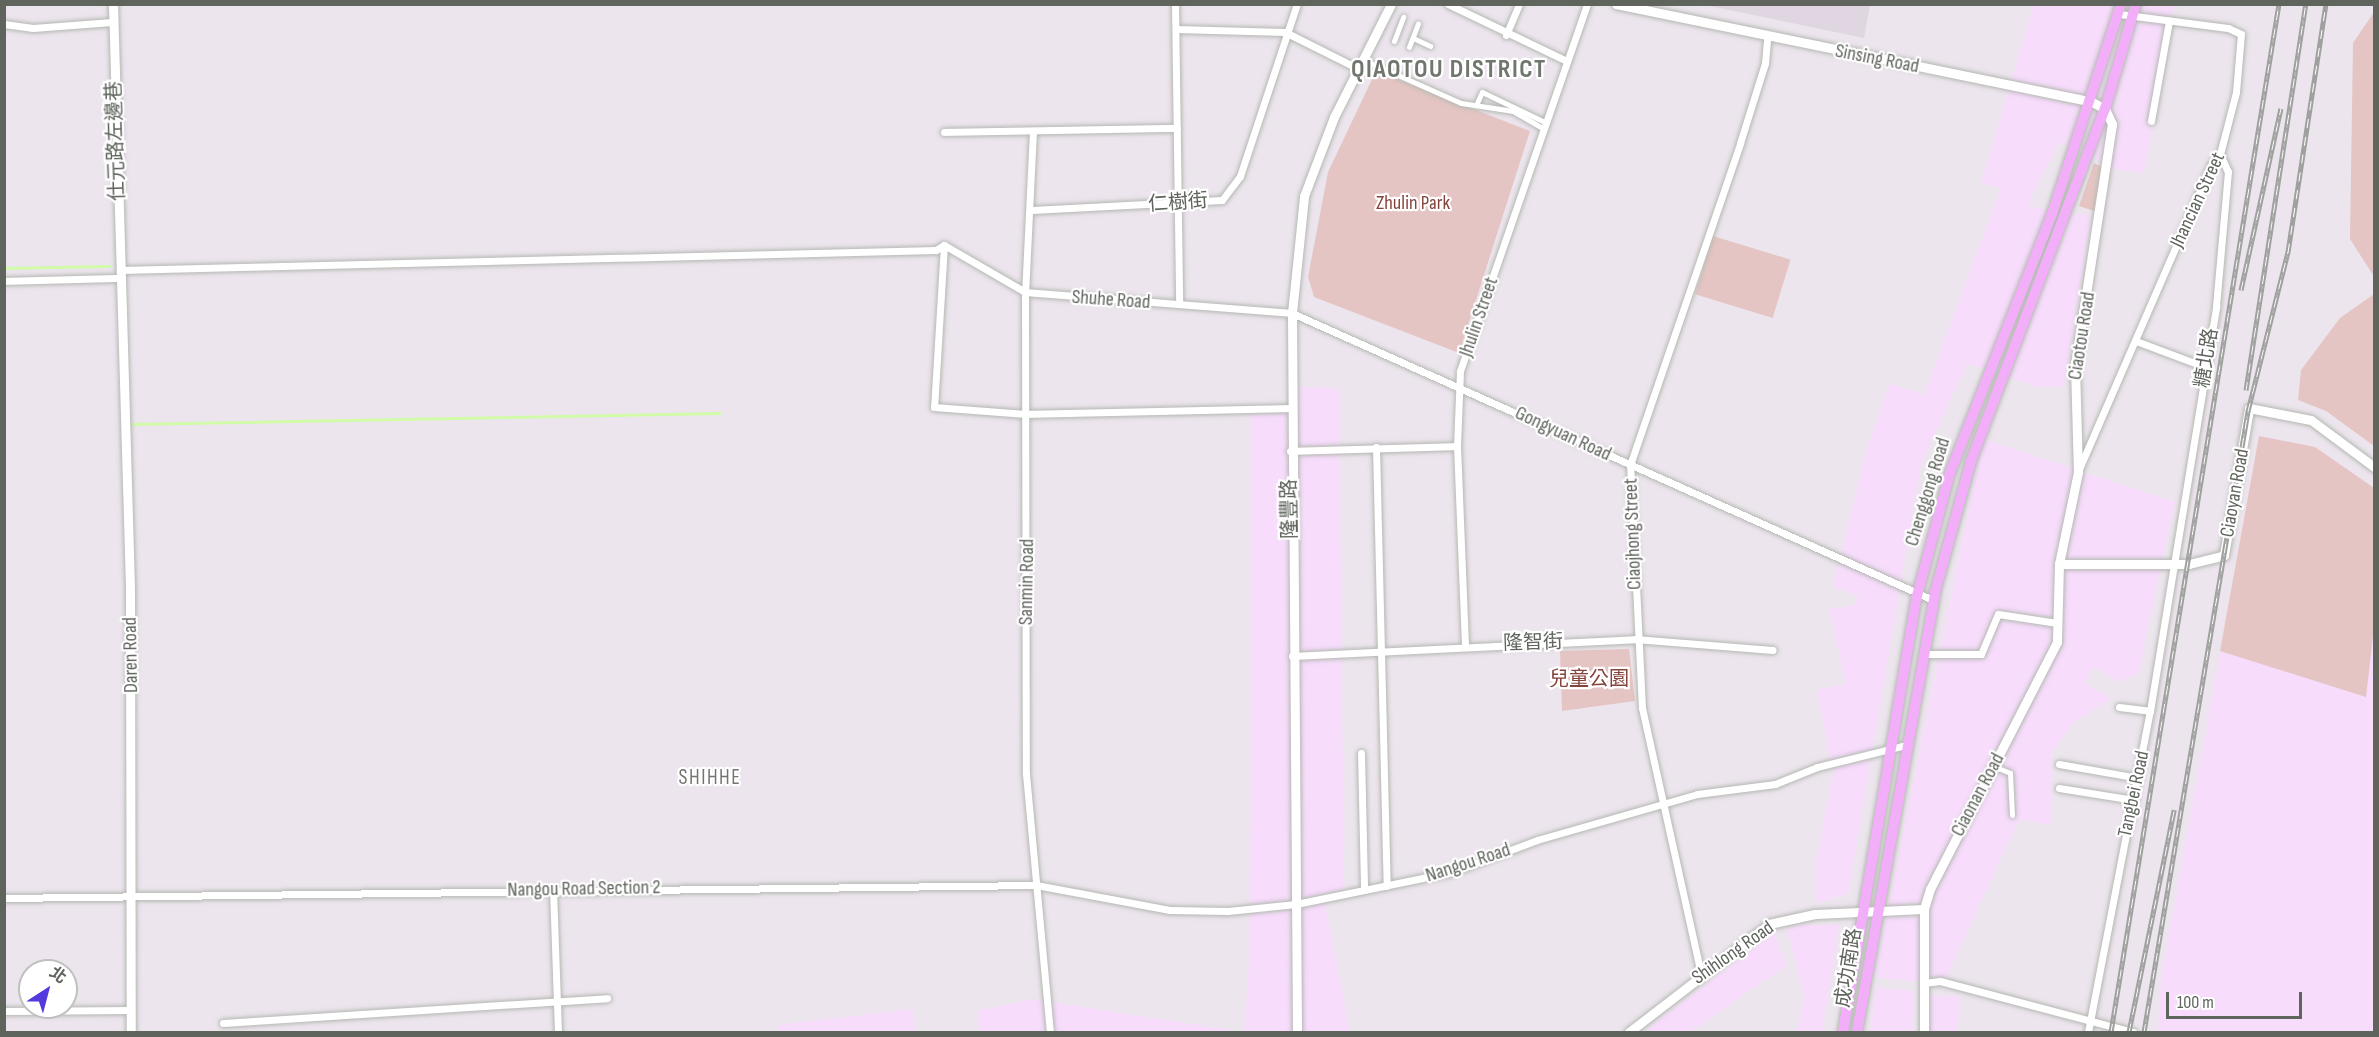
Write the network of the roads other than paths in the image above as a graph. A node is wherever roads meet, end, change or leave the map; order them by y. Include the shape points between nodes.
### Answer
1 (113, 4) edge
2 (1175, 4) edge
3 (1297, 4) edge
4 (1391, 4) edge
5 (1448, 4) edge
6 (1519, 4) edge
7 (1587, 4) edge
8 (1616, 4) edge
9 (2136, 4) edge
10 (2120, 9) edge
11 (2134, 16) junction
12 (1403, 18) dead end
13 (2169, 21) junction
14 (112, 22) junction
15 (4, 24) edge
16 (1418, 24) dead end
17 (1176, 29) junction
18 (1285, 32) junction
19 (1506, 34) junction
20 (1767, 38) junction
21 (1413, 39) junction
22 (1394, 40) dead end
23 (1430, 46) dead end
24 (1409, 48) dead end
25 (1567, 61) junction
26 (1361, 64) junction
27 (2092, 102) junction
28 (1477, 103) dead end
29 (1514, 108) junction
30 (2105, 109) junction
31 (2151, 122) dead end
32 (1544, 125) junction
33 (1177, 128) junction
34 (1033, 130) junction
35 (944, 132) dead end
36 (2220, 154) junction
37 (1178, 205) junction
38 (1032, 210) junction
39 (944, 245) junction
40 (121, 274) junction
41 (4, 281) edge
42 (1026, 292) junction
43 (1179, 304) junction
44 (1292, 313) junction
45 (2136, 342) junction
46 (2205, 367) junction
47 (1458, 385) junction
48 (1289, 408) junction
49 (1026, 414) junction
50 (1456, 446) junction
51 (1376, 447) junction
52 (1290, 451) junction
53 (1630, 465) junction
54 (2374, 467) edge
55 (2078, 472) junction
56 (2174, 563) junction
57 (2059, 564) junction
58 (1917, 596) junction
59 (1933, 600) junction
60 (2057, 622) junction
61 (1635, 639) junction
62 (1465, 645) junction
63 (1773, 650) dead end
64 (1381, 652) junction
65 (1923, 654) junction
66 (1292, 656) junction
67 (2119, 707) dead end
68 (2150, 711) junction
69 (1906, 745) junction
70 (1890, 748) junction
71 (1361, 753) dead end
72 (2059, 764) dead end
73 (1994, 766) junction
74 (2138, 778) junction
75 (2059, 788) dead end
76 (2134, 800) junction
77 (1664, 804) junction
78 (2012, 815) dead end
79 (1036, 885) junction
80 (1388, 886) junction
81 (553, 889) junction
82 (1364, 890) junction
83 (133, 895) junction
84 (4, 898) edge
85 (1296, 903) junction
86 (1877, 908) junction
87 (1924, 909) junction
88 (1863, 911) junction
89 (1701, 974) junction
90 (1924, 983) junction
91 (607, 998) dead end
92 (557, 999) junction
93 (131, 1010) junction
94 (4, 1011) edge
95 (223, 1023) dead end
96 (2090, 1024) junction
97 (131, 1032) edge
98 (558, 1032) edge
99 (1050, 1032) edge
100 (1297, 1032) edge
101 (1629, 1032) edge
102 (1843, 1032) edge
103 (1857, 1032) edge
104 (1924, 1032) edge
105 (2088, 1032) edge
106 (2133, 1032) edge

1 - 14 street, 仕元路左邊巷
2 - 17 street
3 - 18 street, 仁樹街
4 - 26 street, 隆豐路
5 - 19 street
6 - 19 street
7 - 25 street, Jhulin Street
8 - 20 street, Sinsing Road
9 - 11 main road, Chenggong Road
10 - 11 street, Jhancian Street
10 - 27 main road, Chenggong Road
11 - 13 street, Jhancian Street
11 - 30 main road, Chenggong Road
12 - 22 street
13 - 31 street
13 - 36 street, Jhancian Street via 2228,28 2241,34 2236,92
14 - 15 street via 33,28
14 - 40 street, 仕元路左邊巷
16 - 21 street
17 - 18 street
17 - 33 street
18 - 26 street
18 - 37 street, 仁樹街 via 1230,192 1222,200
19 - 25 street
20 - 27 street, Sinsing Road
20 - 53 street, Ciaojhong Street via 1765,63 1740,143
21 - 23 street
21 - 24 street
25 - 32 street, Jhulin Street
26 - 29 street via 1461,103
26 - 44 street, 隆豐路 via 1304,196
27 - 30 street, Sinsing Road
27 - 58 main road, Chenggong Road via 1950,473
28 - 29 street via 1482,92
29 - 32 street
30 - 55 street, Ciaotou Road via 2112,124 2075,366
30 - 59 main road, Chenggong Road via 1971,461
32 - 47 street, Jhulin Street
33 - 34 street
33 - 37 street
34 - 35 street
34 - 38 street, Sanmin Road
36 - 45 street, Jhancian Street via 2211,165
36 - 46 street, 糖北路 via 2228,172
37 - 38 street, 仁樹街
37 - 43 street
38 - 42 street, Sanmin Road
39 - 40 street via 936,250
39 - 42 street, Shuhe Road
39 - 49 street via 934,407
40 - 41 street
40 - 83 street, Daren Road
42 - 43 street, Shuhe Road
42 - 49 street, Sanmin Road
43 - 44 street, Shuhe Road
44 - 47 street, Gongyuan Road
44 - 48 street, 隆豐路
45 - 46 street
45 - 55 street, Jhancian Street
46 - 56 street, 糖北路
47 - 50 street, Jhulin Street
47 - 53 street, Gongyuan Road
48 - 49 street
48 - 52 street, 隆豐路
49 - 79 street, Sanmin Road via 1026,774
50 - 51 street
50 - 62 street, Jhulin Street
51 - 52 street
51 - 64 street
52 - 66 street, 隆豐路
53 - 58 street, Gongyuan Road
53 - 61 street, Ciaojhong Street
54 - 56 street, Ciaoyan Road via 2311,420 2249,408 2224,555
55 - 57 street, Ciaotou Road
56 - 57 street, Ciaoyan Road
56 - 68 street, Tangbei Road
57 - 60 street, Ciaonan Road
58 - 59 street, Gongyuan Road
58 - 70 main road, Chenggong Road
59 - 65 main road, Chenggong Road
60 - 65 street via 1998,614 1981,654
60 - 73 street, Ciaonan Road via 2054,652
61 - 62 street, 隆智街
61 - 63 street, 隆智街
61 - 77 street, Ciaojhong Street via 1645,733
62 - 64 street, 隆智街
64 - 66 street, 隆智街
64 - 80 street
65 - 69 main road, Chenggong Road
66 - 85 street, 隆豐路
67 - 68 street
68 - 74 street, Tangbei Road
69 - 70 street, Nangou Road
69 - 86 main road, Chenggong Road
70 - 77 street, Nangou Road via 1817,767 1775,784 1759,782
70 - 88 main road, Chenggong Road
71 - 82 street
72 - 74 street
73 - 78 street via 2010,773
73 - 87 street, Ciaonan Road
74 - 76 street, Tangbei Road
75 - 76 street
76 - 96 street, Tangbei Road
77 - 80 street, Nangou Road via 1536,840 1452,872
77 - 89 street, Ciaojhong Street
79 - 81 street, Nangou Road Section 2
79 - 85 street, Nangou Road via 1170,910
79 - 99 street, Sanmin Road
80 - 82 street, Nangou Road
81 - 83 street, Nangou Road Section 2
81 - 92 street
82 - 85 street, Nangou Road
83 - 84 street, Nangou Road Section 2
83 - 93 street, Daren Road
85 - 100 street, 隆豐路
86 - 87 street, Shihlong Road
86 - 88 street, Shihlong Road
86 - 103 main road, 成功南路
87 - 90 street, Ciaonan Road
88 - 89 street, Shihlong Road via 1769,924
88 - 102 main road, 成功南路
89 - 101 street, Shihlong Road
90 - 96 street via 1940,981 1986,992
90 - 104 street, Ciaonan Road
91 - 92 street
92 - 95 street
92 - 98 street
93 - 94 street
93 - 97 street, Daren Road
96 - 105 street, Tangbei Road
96 - 106 street

